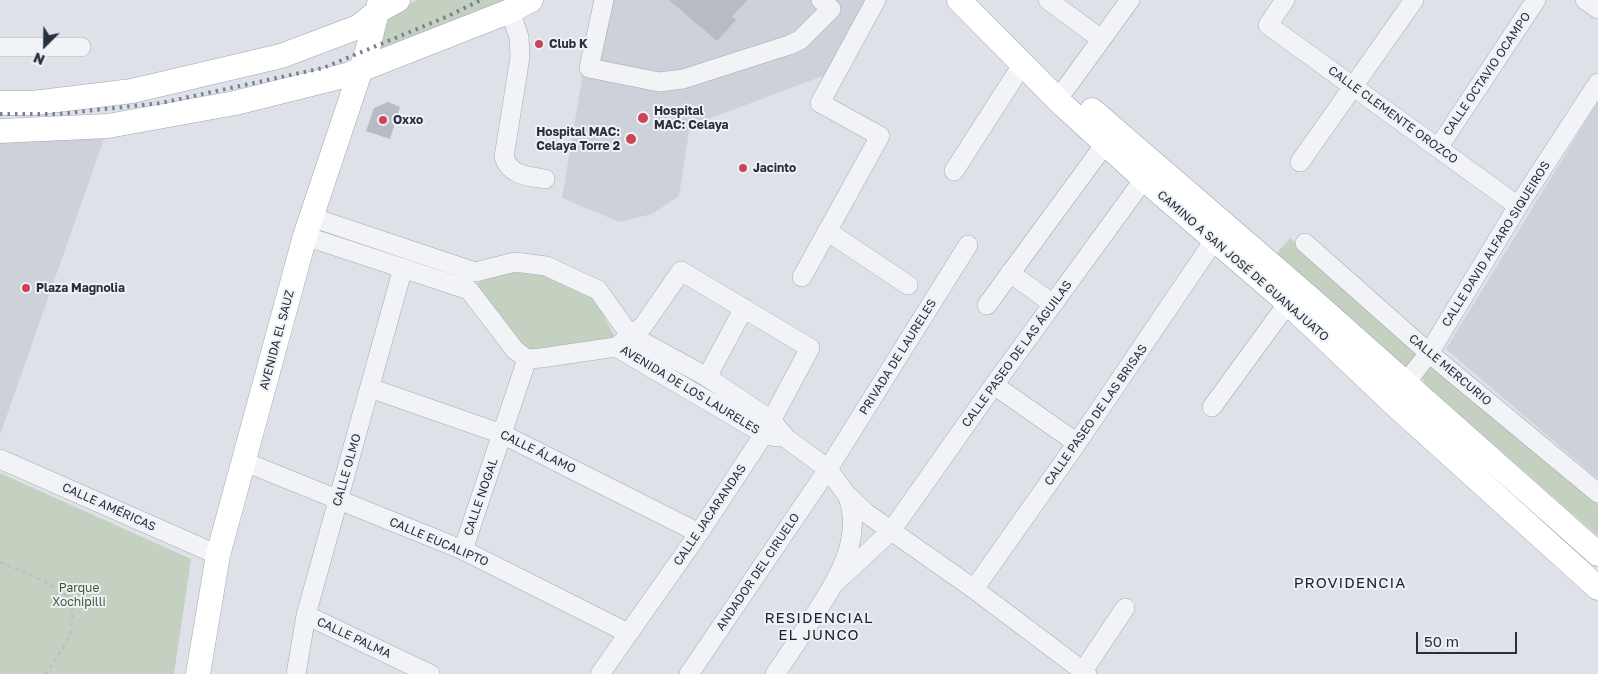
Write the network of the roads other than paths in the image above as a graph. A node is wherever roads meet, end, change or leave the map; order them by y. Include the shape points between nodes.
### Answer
1 (821, 0) edge
2 (876, 0) edge
3 (959, 0) edge
4 (980, 0) edge
5 (1048, 0) edge
6 (1130, 0) edge
7 (1285, 0) edge
8 (1414, 0) edge
9 (1536, 0) edge
10 (1585, 0) edge
11 (604, 1) edge
12 (385, 4) edge
13 (520, 5) edge
14 (1598, 8) edge
15 (1101, 39) junction
16 (0, 47) edge
17 (80, 47) dead end
18 (1022, 65) junction
19 (362, 69) junction
20 (1598, 83) edge
21 (1354, 87) junction
22 (1061, 93) junction
23 (0, 104) edge
24 (0, 131) edge
25 (1105, 144) junction
26 (1438, 148) junction
27 (1300, 162) dead end
28 (954, 172) dead end
29 (545, 179) dead end
30 (1144, 179) junction
31 (1518, 206) junction
32 (308, 226) junction
33 (827, 232) junction
34 (1216, 239) junction
35 (1305, 243) dead end
36 (968, 245) dead end
37 (404, 268) junction
38 (1010, 273) junction
39 (802, 277) dead end
40 (908, 285) dead end
41 (1300, 301) junction
42 (1053, 304) junction
43 (987, 305) dead end
44 (744, 308) junction
45 (623, 341) junction
46 (1429, 353) junction
47 (527, 358) junction
48 (707, 377) junction
49 (1405, 382) junction
50 (994, 384) junction
51 (370, 388) junction
52 (1392, 402) junction
53 (1212, 407) dead end
54 (767, 427) junction
55 (502, 434) junction
56 (1077, 443) junction
57 (0, 459) edge
58 (245, 462) junction
59 (828, 470) junction
60 (1598, 493) edge
61 (846, 494) junction
62 (338, 499) junction
63 (891, 531) junction
64 (699, 533) junction
65 (463, 550) junction
66 (1598, 554) edge
67 (218, 555) junction
68 (836, 582) junction
69 (1598, 588) edge
70 (974, 589) junction
71 (1125, 608) dead end
72 (306, 615) junction
73 (628, 633) junction
74 (1085, 672) edge
75 (198, 674) edge
76 (296, 674) edge
77 (430, 674) edge
78 (600, 674) edge
79 (689, 674) edge
80 (776, 674) edge

1 - 11 street via 831,9 800,40 683,80 659,82 589,68
2 - 33 street via 820,104 880,136
3 - 18 main road, CAMINO A SAN JOSÉ DE GUANAJUATO
4 - 22 main road, CAMINO A SAN JOSÉ DE GUANAJUATO
5 - 15 street
6 - 15 street
7 - 21 street, CALLE CLEMENTE OROZCO via 1268,25
8 - 21 street
9 - 26 street, CALLE OCTAVIO OCAMPO
10 - 14 street
12 - 19 main road, AVENIDA EL SAUZ
12 - 23 main road via 358,27 280,56 132,91
13 - 19 main road
13 - 29 street via 520,57 504,157 512,170
15 - 22 street
16 - 17 street
18 - 22 main road, CAMINO A SAN JOSÉ DE GUANAJUATO
18 - 28 street
19 - 24 main road via 235,103 108,126
19 - 32 main road, AVENIDA EL SAUZ
20 - 31 street, CALLE DAVID ALFARO SIQUEIROS
21 - 26 street, CALLE CLEMENTE OROZCO
21 - 27 street
22 - 25 main road, CAMINO A SAN JOSÉ DE GUANAJUATO
22 - 41 main road, CAMINO A SAN JOSÉ DE GUANAJUATO
25 - 30 main road, CAMINO A SAN JOSÉ DE GUANAJUATO
25 - 38 street
26 - 31 street, CALLE CLEMENTE OROZCO
30 - 34 main road, CAMINO A SAN JOSÉ DE GUANAJUATO
30 - 42 street, CALLE PASEO DE LAS ÁGUILAS
31 - 46 street, CALLE DAVID ALFARO SIQUEIROS
32 - 37 street
32 - 45 street, AVENIDA DE LOS LAURELES via 476,272 515,262 546,266 598,290
32 - 58 main road, AVENIDA EL SAUZ
33 - 39 street
33 - 40 street
34 - 41 main road via 1220,234 1234,238 1298,294
34 - 56 street, CALLE PASEO DE LAS BRISAS
35 - 46 street, CALLE MERCURIO
36 - 59 street, PRIVADA DE LAURELES
37 - 47 street via 469,290 515,350
37 - 51 street, CALLE OLMO
38 - 42 street
38 - 43 street
41 - 49 main road, CAMINO A SAN JOSÉ DE GUANAJUATO
41 - 52 main road, CAMINO A SAN JOSÉ DE GUANAJUATO
41 - 53 street
42 - 50 street, CALLE PASEO DE LAS ÁGUILAS
44 - 45 street via 681,271 643,326
44 - 48 street
44 - 54 street, CALLE JACARANDAS via 810,348
45 - 47 street, AVENIDA DE LOS LAURELES
45 - 48 street, AVENIDA DE LOS LAURELES
45 - 54 street, AVENIDA DE LOS LAURELES
46 - 49 street, CALLE DAVID ALFARO SIQUEIROS
46 - 60 street, CALLE MERCURIO
47 - 55 street, CALLE NOGAL
48 - 54 street, AVENIDA DE LOS LAURELES
49 - 52 street, CALLE DAVID ALFARO SIQUEIROS
49 - 66 main road, CAMINO A SAN JOSÉ DE GUANAJUATO
50 - 56 street
50 - 63 street, CALLE PASEO DE LAS ÁGUILAS
51 - 55 street, CALLE ÁLAMO
51 - 62 street, CALLE OLMO
52 - 69 main road, CAMINO A SAN JOSÉ DE GUANAJUATO
54 - 59 street, AVENIDA DE LOS LAURELES
54 - 64 street, CALLE JACARANDAS
55 - 64 street, CALLE ÁLAMO
55 - 65 street, CALLE NOGAL
56 - 70 street, CALLE PASEO DE LAS BRISAS
57 - 67 street, CALLE AMÉRICAS
58 - 62 street, CALLE EUCALIPTO
58 - 67 main road, AVENIDA EL SAUZ
59 - 61 street, AVENIDA DE LOS LAURELES
59 - 79 street, ANDADOR DEL CIRUELO
61 - 63 street, AVENIDA DE LOS LAURELES
61 - 68 street via 852,507 852,536
62 - 65 street, CALLE EUCALIPTO
62 - 72 street, CALLE OLMO
63 - 68 street, CALLE PASEO DE LAS ÁGUILAS
63 - 70 street, AVENIDA DE LOS LAURELES
64 - 73 street, CALLE JACARANDAS
65 - 73 street, CALLE EUCALIPTO
67 - 75 main road, AVENIDA EL SAUZ
68 - 80 street
70 - 74 street, AVENIDA DE LOS LAURELES
71 - 74 street
72 - 76 street, CALLE OLMO
72 - 77 street, CALLE PALMA
73 - 78 street, CALLE JACARANDAS

